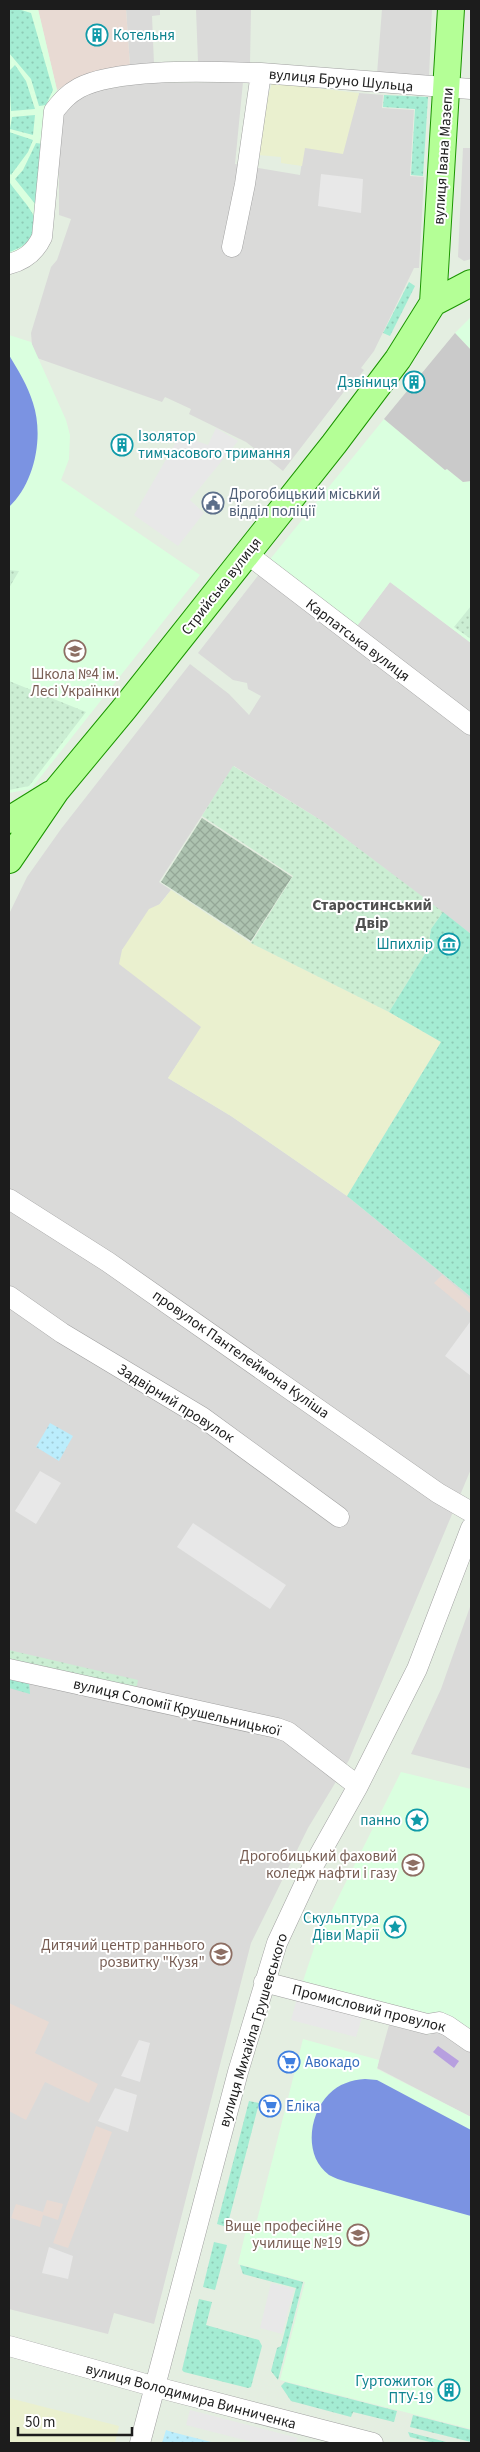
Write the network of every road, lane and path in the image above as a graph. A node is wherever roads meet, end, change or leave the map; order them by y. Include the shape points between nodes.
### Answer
1 (451, 9) edge
2 (261, 73) junction
3 (459, 89) edge
4 (232, 247) dead end
5 (9, 264) edge
6 (471, 283) edge
7 (433, 303) junction
8 (246, 554) junction
9 (471, 726) edge
10 (14, 821) edge
11 (9, 860) edge
12 (9, 1199) edge
13 (9, 1296) edge
14 (471, 1512) edge
15 (339, 1516) dead end
16 (471, 1528) edge
17 (9, 1669) edge
18 (358, 1786) junction
19 (264, 1982) junction
20 (471, 2042) edge
21 (9, 2346) edge
22 (156, 2387) junction
23 (140, 2443) edge
24 (374, 2443) edge

1 - 3 main road, вулиця Івана Мазепи
2 - 3 street, вулиця Бруно Шульца
2 - 4 street, вулиця Бруно Шульца
2 - 5 street via 145,74 96,82 64,98 54,111 42,237 33,252
3 - 7 main road, вулиця Івана Мазепи
6 - 7 main road
7 - 8 main road, Стрийська вулиця via 398,359
8 - 9 street, Карпатська вулиця
8 - 10 main road, Стрийська вулиця via 56,791
10 - 11 main road, Стрийська вулиця
12 - 14 street, провулок Пантелеймона Куліша via 108,1262 438,1493
13 - 15 street, Задвірний провулок via 62,1333 202,1417
16 - 18 street, вулиця Михайла Грушевського via 417,1669
17 - 18 street, вулиця Соломії Крушельницької via 277,1728 288,1732
18 - 19 street, вулиця Михайла Грушевського via 293,1906
19 - 20 street, Промисловий провулок via 427,2024 439,2022
19 - 22 street, вулиця Михайла Грушевського
21 - 22 street, вулиця Володимира Винниченка
22 - 23 street, вулиця Михайла Грушевського
22 - 24 street, вулиця Володимира Винниченка

